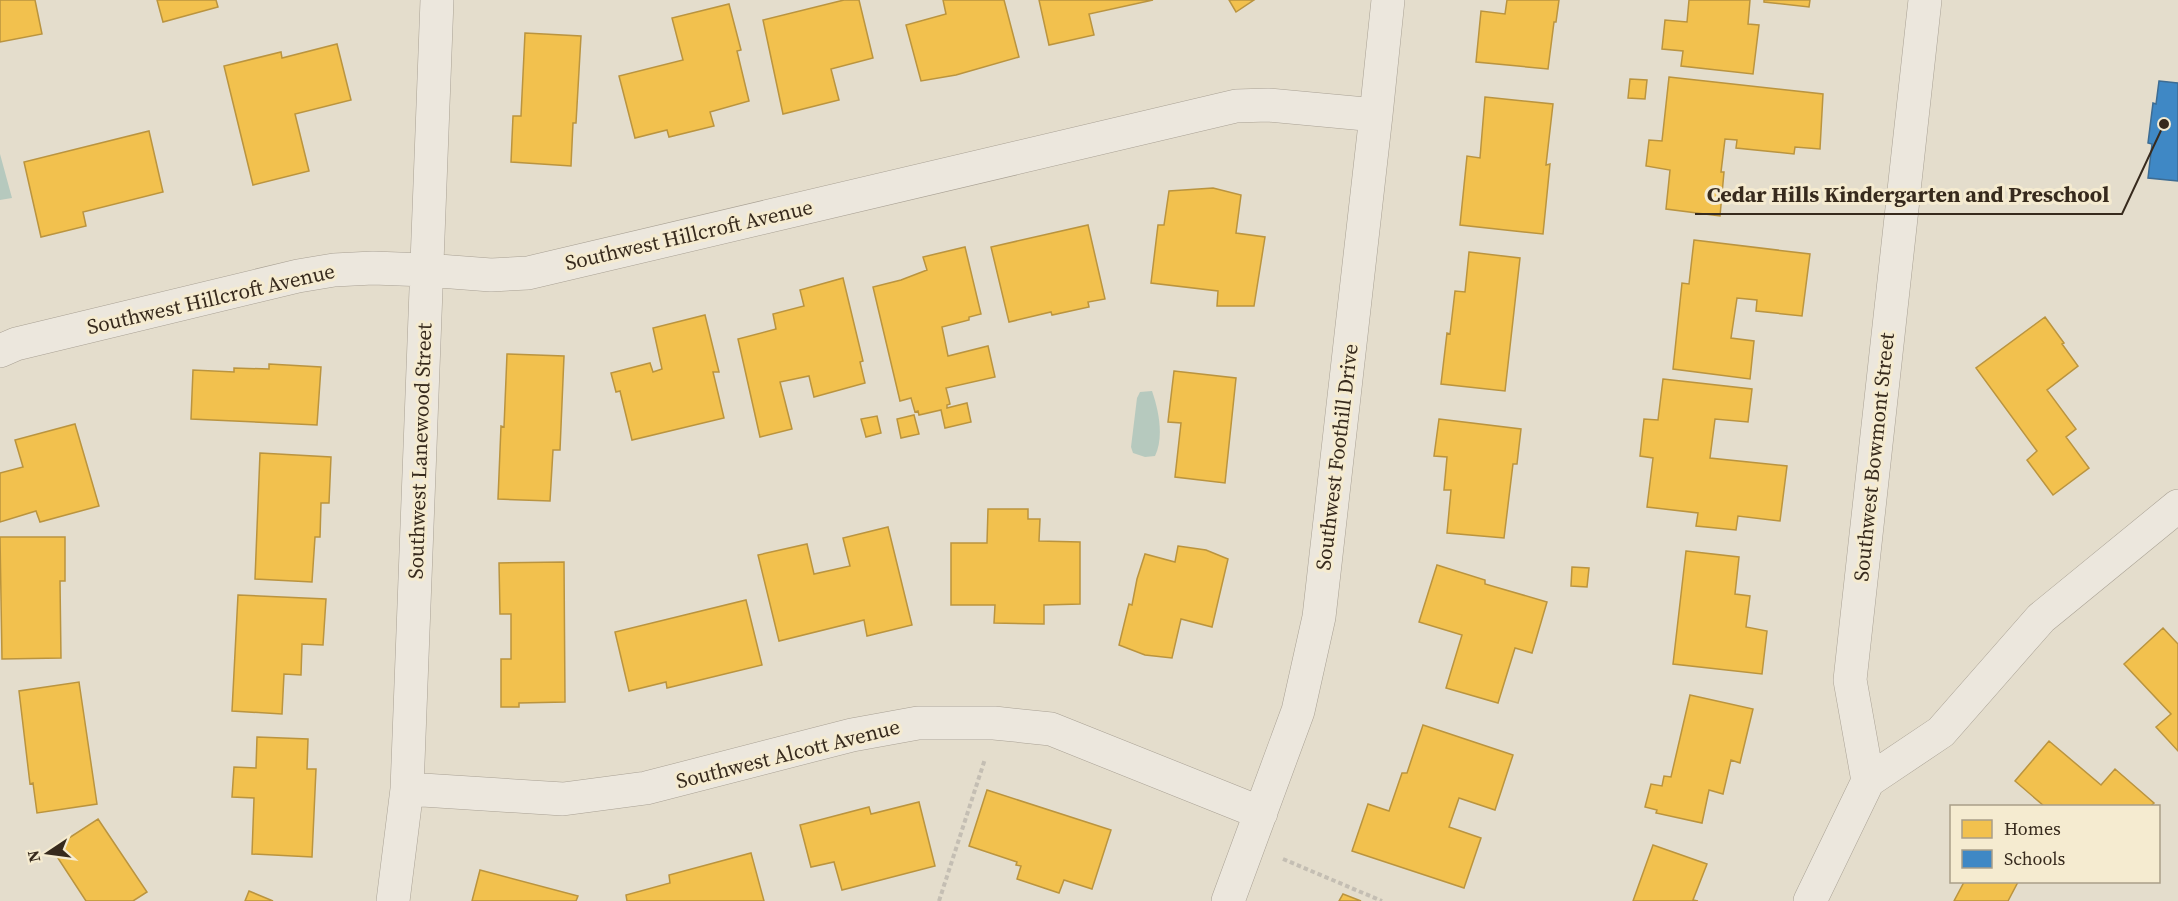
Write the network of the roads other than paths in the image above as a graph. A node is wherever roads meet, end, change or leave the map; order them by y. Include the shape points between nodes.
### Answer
1 (437, 0) edge
2 (1388, 0) edge
3 (1925, 0) edge
4 (1376, 115) junction
5 (426, 270) junction
6 (0, 351) edge
7 (2178, 506) edge
8 (1868, 781) junction
9 (407, 789) junction
10 (1261, 813) junction
11 (393, 901) edge
12 (1228, 901) edge
13 (1809, 901) edge

1 - 5 street, Southwest Lanewood Street
2 - 4 street, Southwest Foothill Drive
3 - 8 street, Southwest Bowmont Street via 1850,680
4 - 5 street, Southwest Hillcroft Avenue via 1268,105 1236,106 528,273 491,276
4 - 10 street, Southwest Foothill Drive via 1319,617 1298,711
5 - 6 street, Southwest Hillcroft Avenue via 344,269 298,276
5 - 9 street, Southwest Lanewood Street
7 - 8 street via 2041,618 1941,732
8 - 13 street
9 - 10 street, Southwest Alcott Avenue via 563,800 646,788 852,735 918,723 994,723 1052,729
9 - 11 street, Southwest Lanewood Street
10 - 12 street, Southwest Foothill Drive

